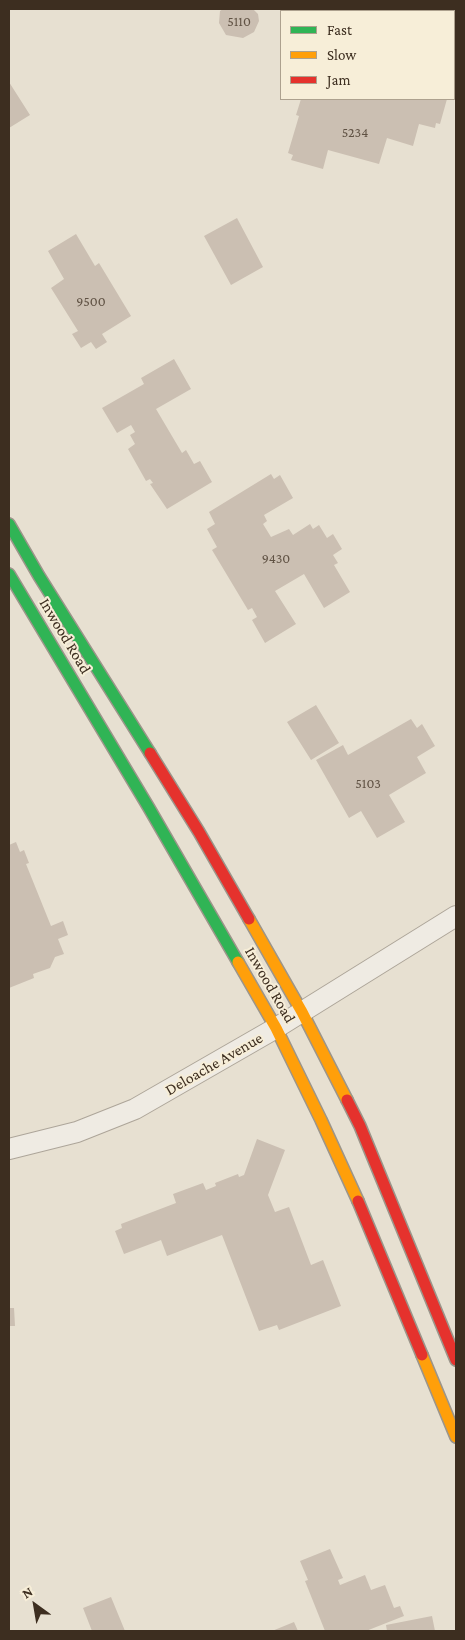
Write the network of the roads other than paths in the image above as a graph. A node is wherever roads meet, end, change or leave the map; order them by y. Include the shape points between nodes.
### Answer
1 (9, 524) edge
2 (9, 574) edge
3 (29, 583) junction
4 (456, 916) edge
5 (302, 1012) junction
6 (276, 1028) junction
7 (9, 1149) edge
8 (456, 1360) edge
9 (452, 1415) edge
10 (456, 1437) edge

1 - 3 main road, Inwood Road
2 - 3 main road, Inwood Road
3 - 5 main road, Inwood Road via 199,832
3 - 6 main road, Inwood Road via 149,808
4 - 5 street, Deloache Avenue
5 - 6 street, Deloache Avenue
5 - 8 main road, Inwood Road via 360,1126
6 - 7 street, Deloache Avenue via 135,1109 77,1132
6 - 9 main road, Inwood Road via 321,1120
9 - 10 main road, Inwood Road

